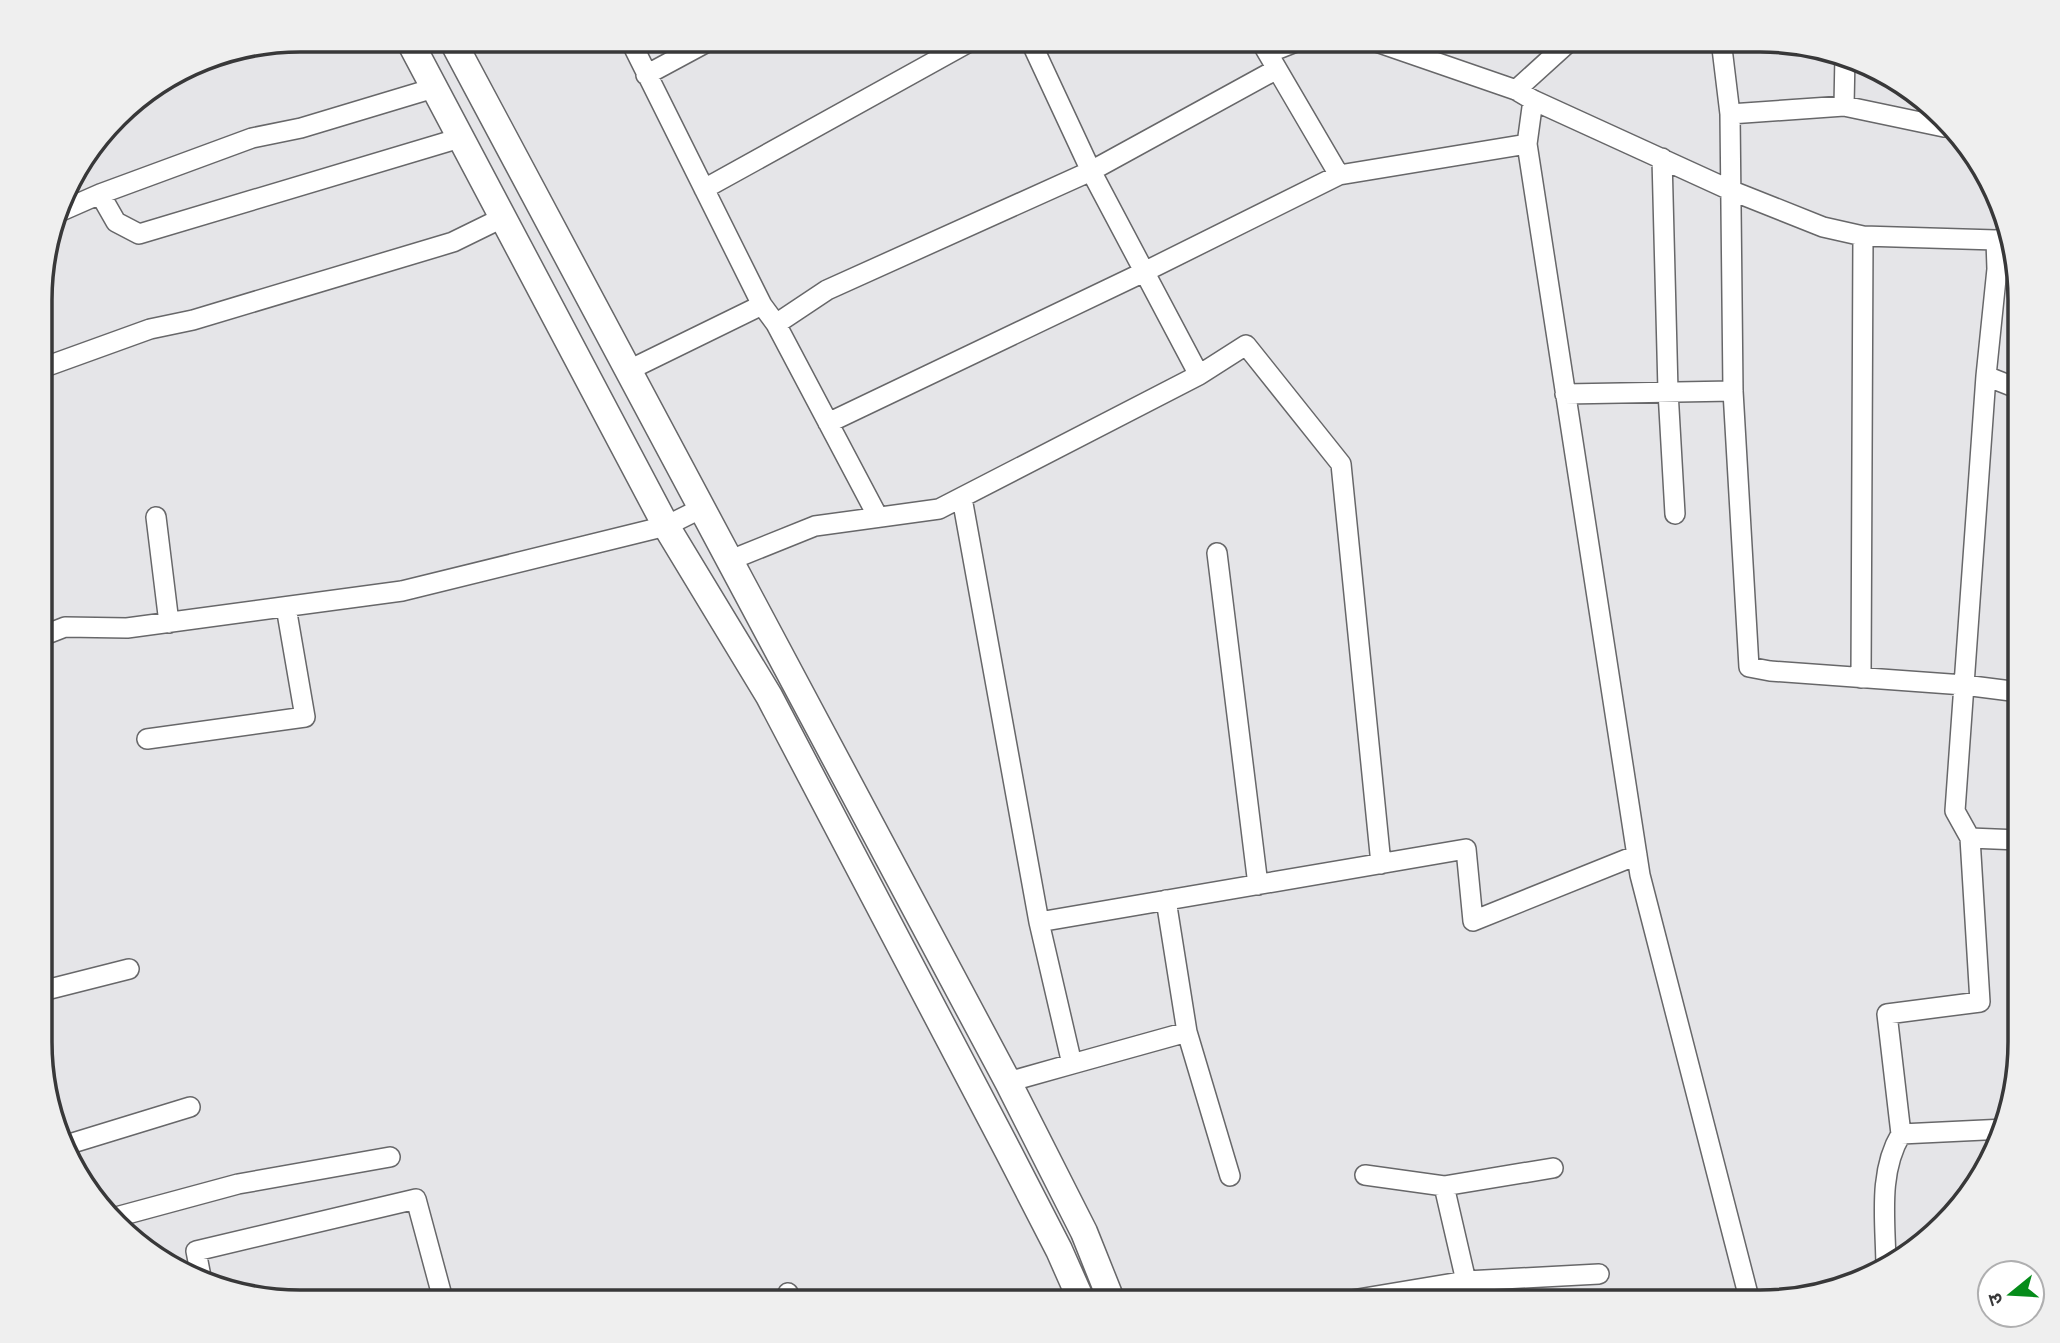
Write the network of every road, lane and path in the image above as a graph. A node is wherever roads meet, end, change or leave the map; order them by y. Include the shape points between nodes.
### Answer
1 (1035, 52) edge
2 (1406, 52) edge
3 (1558, 52) edge
4 (1722, 52) edge
5 (416, 53) edge
6 (463, 53) edge
7 (636, 53) edge
8 (687, 53) edge
9 (950, 53) edge
10 (1268, 54) edge
11 (1845, 68) edge
12 (646, 75) junction
13 (434, 88) junction
14 (1516, 90) junction
15 (1533, 100) junction
16 (1844, 106) junction
17 (1730, 114) junction
18 (1935, 125) edge
19 (460, 138) junction
20 (1527, 144) junction
21 (1662, 158) junction
22 (1091, 171) junction
23 (1339, 175) junction
24 (704, 189) junction
25 (1730, 190) junction
26 (100, 194) junction
27 (70, 207) edge
28 (502, 218) junction
29 (1863, 236) junction
30 (2000, 239) edge
31 (1144, 272) junction
32 (2006, 277) edge
33 (762, 305) junction
34 (776, 324) junction
35 (52, 364) edge
36 (627, 371) junction
37 (1199, 375) junction
38 (1986, 376) junction
39 (2007, 384) edge
40 (1668, 391) junction
41 (1733, 391) junction
42 (1565, 394) junction
43 (828, 423) junction
44 (962, 498) junction
45 (700, 509) junction
46 (1675, 514) dead end
47 (156, 517) dead end
48 (878, 517) junction
49 (666, 526) junction
50 (1217, 553) dead end
51 (728, 561) junction
52 (286, 607) junction
53 (169, 622) junction
54 (52, 632) edge
55 (1861, 678) junction
56 (1964, 685) junction
57 (2008, 691) edge
58 (147, 739) dead end
59 (1970, 838) junction
60 (2008, 840) edge
61 (1637, 855) junction
62 (1381, 864) junction
63 (1258, 885) junction
64 (1166, 900) junction
65 (1039, 922) junction
66 (129, 969) dead end
67 (52, 988) edge
68 (1187, 1032) junction
69 (1072, 1064) junction
70 (1008, 1082) junction
71 (190, 1107) dead end
72 (1992, 1130) edge
73 (1901, 1134) junction
74 (73, 1143) edge
75 (390, 1157) dead end
76 (1553, 1168) dead end
77 (1365, 1175) dead end
78 (1230, 1177) dead end
79 (1444, 1186) junction
80 (122, 1215) edge
81 (1886, 1256) edge
82 (199, 1269) edge
83 (1599, 1274) dead end
84 (1465, 1281) junction
85 (440, 1290) edge
86 (1076, 1290) edge
87 (1107, 1290) edge
88 (1411, 1290) edge
89 (1466, 1290) edge
90 (1747, 1290) edge

1 - 22 street
2 - 14 street
3 - 14 street
4 - 17 street
5 - 13 street
6 - 36 street
7 - 12 street
8 - 12 street
9 - 24 street
10 - 22 street
10 - 23 street
11 - 16 street
12 - 24 street
13 - 19 street
13 - 26 street via 302,128 252,138
14 - 15 street
15 - 20 street
15 - 21 street
16 - 17 street
16 - 18 street
17 - 25 street
19 - 26 street via 139,234 116,222
19 - 28 street
20 - 23 street
20 - 42 street
21 - 25 street
21 - 40 street
22 - 31 street
22 - 34 street via 827,290
23 - 31 street
24 - 33 street
25 - 29 street via 1823,227
25 - 41 street
26 - 27 street
28 - 35 street via 453,242 150,329
28 - 49 street
29 - 30 street
29 - 55 street
31 - 37 street
31 - 43 street
32 - 38 street
33 - 34 street
33 - 36 street
34 - 43 street
36 - 45 street
37 - 44 street
37 - 62 street via 1246,345 1341,464
38 - 39 street
38 - 56 street
40 - 41 street
40 - 42 street
40 - 46 street
41 - 55 street via 1749,667
42 - 61 street
43 - 48 street
44 - 48 street via 939,509
44 - 65 street
45 - 49 street
45 - 51 street
47 - 53 street
48 - 51 street via 815,526
49 - 52 street via 402,591
49 - 86 street via 769,695 1009,1151
50 - 63 street
51 - 70 street
52 - 53 street
52 - 58 street via 306,717
53 - 54 street via 127,628 65,627
55 - 56 street
56 - 57 street
56 - 59 street via 1955,811
59 - 60 street
59 - 73 street via 1980,1002 1887,1014
61 - 62 street via 1473,921 1466,849
61 - 90 street
62 - 63 street
63 - 64 street
64 - 65 street
64 - 68 street
65 - 69 street
66 - 67 street
68 - 69 street
68 - 78 street
69 - 70 street
70 - 87 street via 1084,1233
71 - 74 street
72 - 73 street
73 - 81 street via 1885,1176
75 - 80 street via 238,1184
76 - 79 street
77 - 79 street
79 - 84 street
82 - 85 street via 195,1251 415,1199
83 - 84 street
84 - 88 street
84 - 89 street

